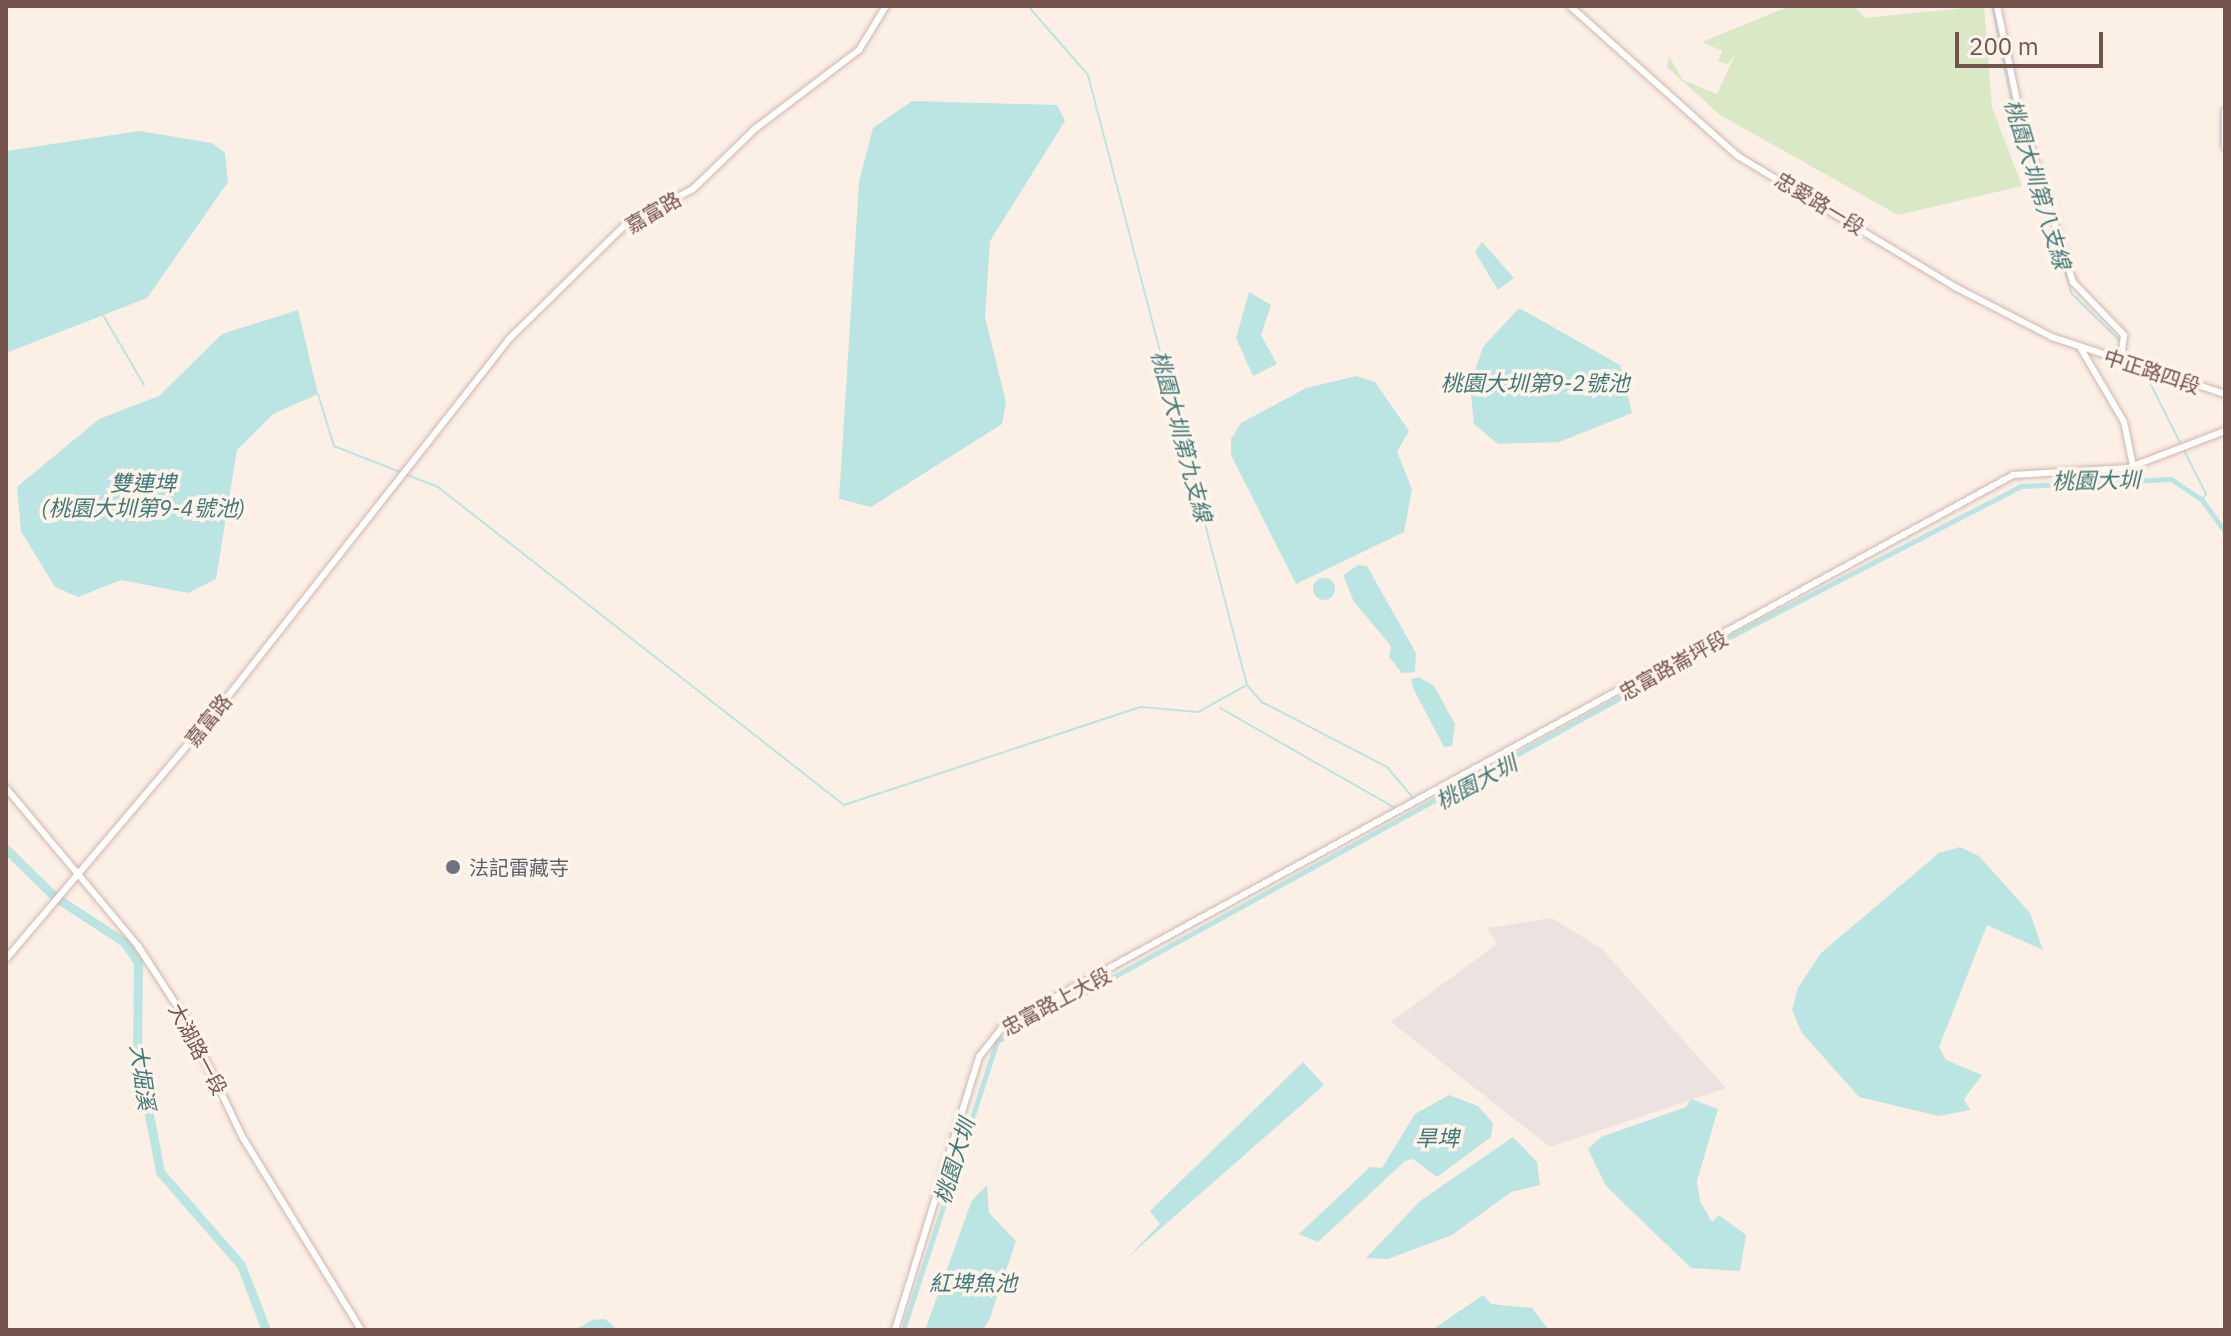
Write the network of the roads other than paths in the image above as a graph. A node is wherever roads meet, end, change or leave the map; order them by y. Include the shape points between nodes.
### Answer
1 (886, 6) edge
2 (1570, 6) edge
3 (1997, 6) edge
4 (2225, 111) edge
5 (2225, 147) edge
6 (2080, 347) junction
7 (2121, 360) junction
8 (2225, 394) edge
9 (2225, 431) edge
10 (2133, 466) junction
11 (6, 788) edge
12 (75, 876) junction
13 (1223, 909) joint
14 (6, 959) edge
15 (361, 1330) edge
16 (895, 1330) edge

1 - 12 street, 嘉富路 via 859,50 756,128 721,167 627,223 509,339
2 - 6 street, 忠愛路一段 via 1738,156 2003,314
3 - 7 street via 2019,110 2073,282 2124,335
4 - 5 street
6 - 7 street, 中正路四段
6 - 10 street via 2124,422
7 - 8 street, 中正路四段
9 - 10 street
10 - 13 street, 忠富路崙坪段 via 2013,475
11 - 12 street, 大湖路一段
12 - 14 street, 嘉富路
12 - 15 street, 大湖路一段 via 138,946 185,1018 243,1138
13 - 16 street, 忠富路上大段 via 990,1037

